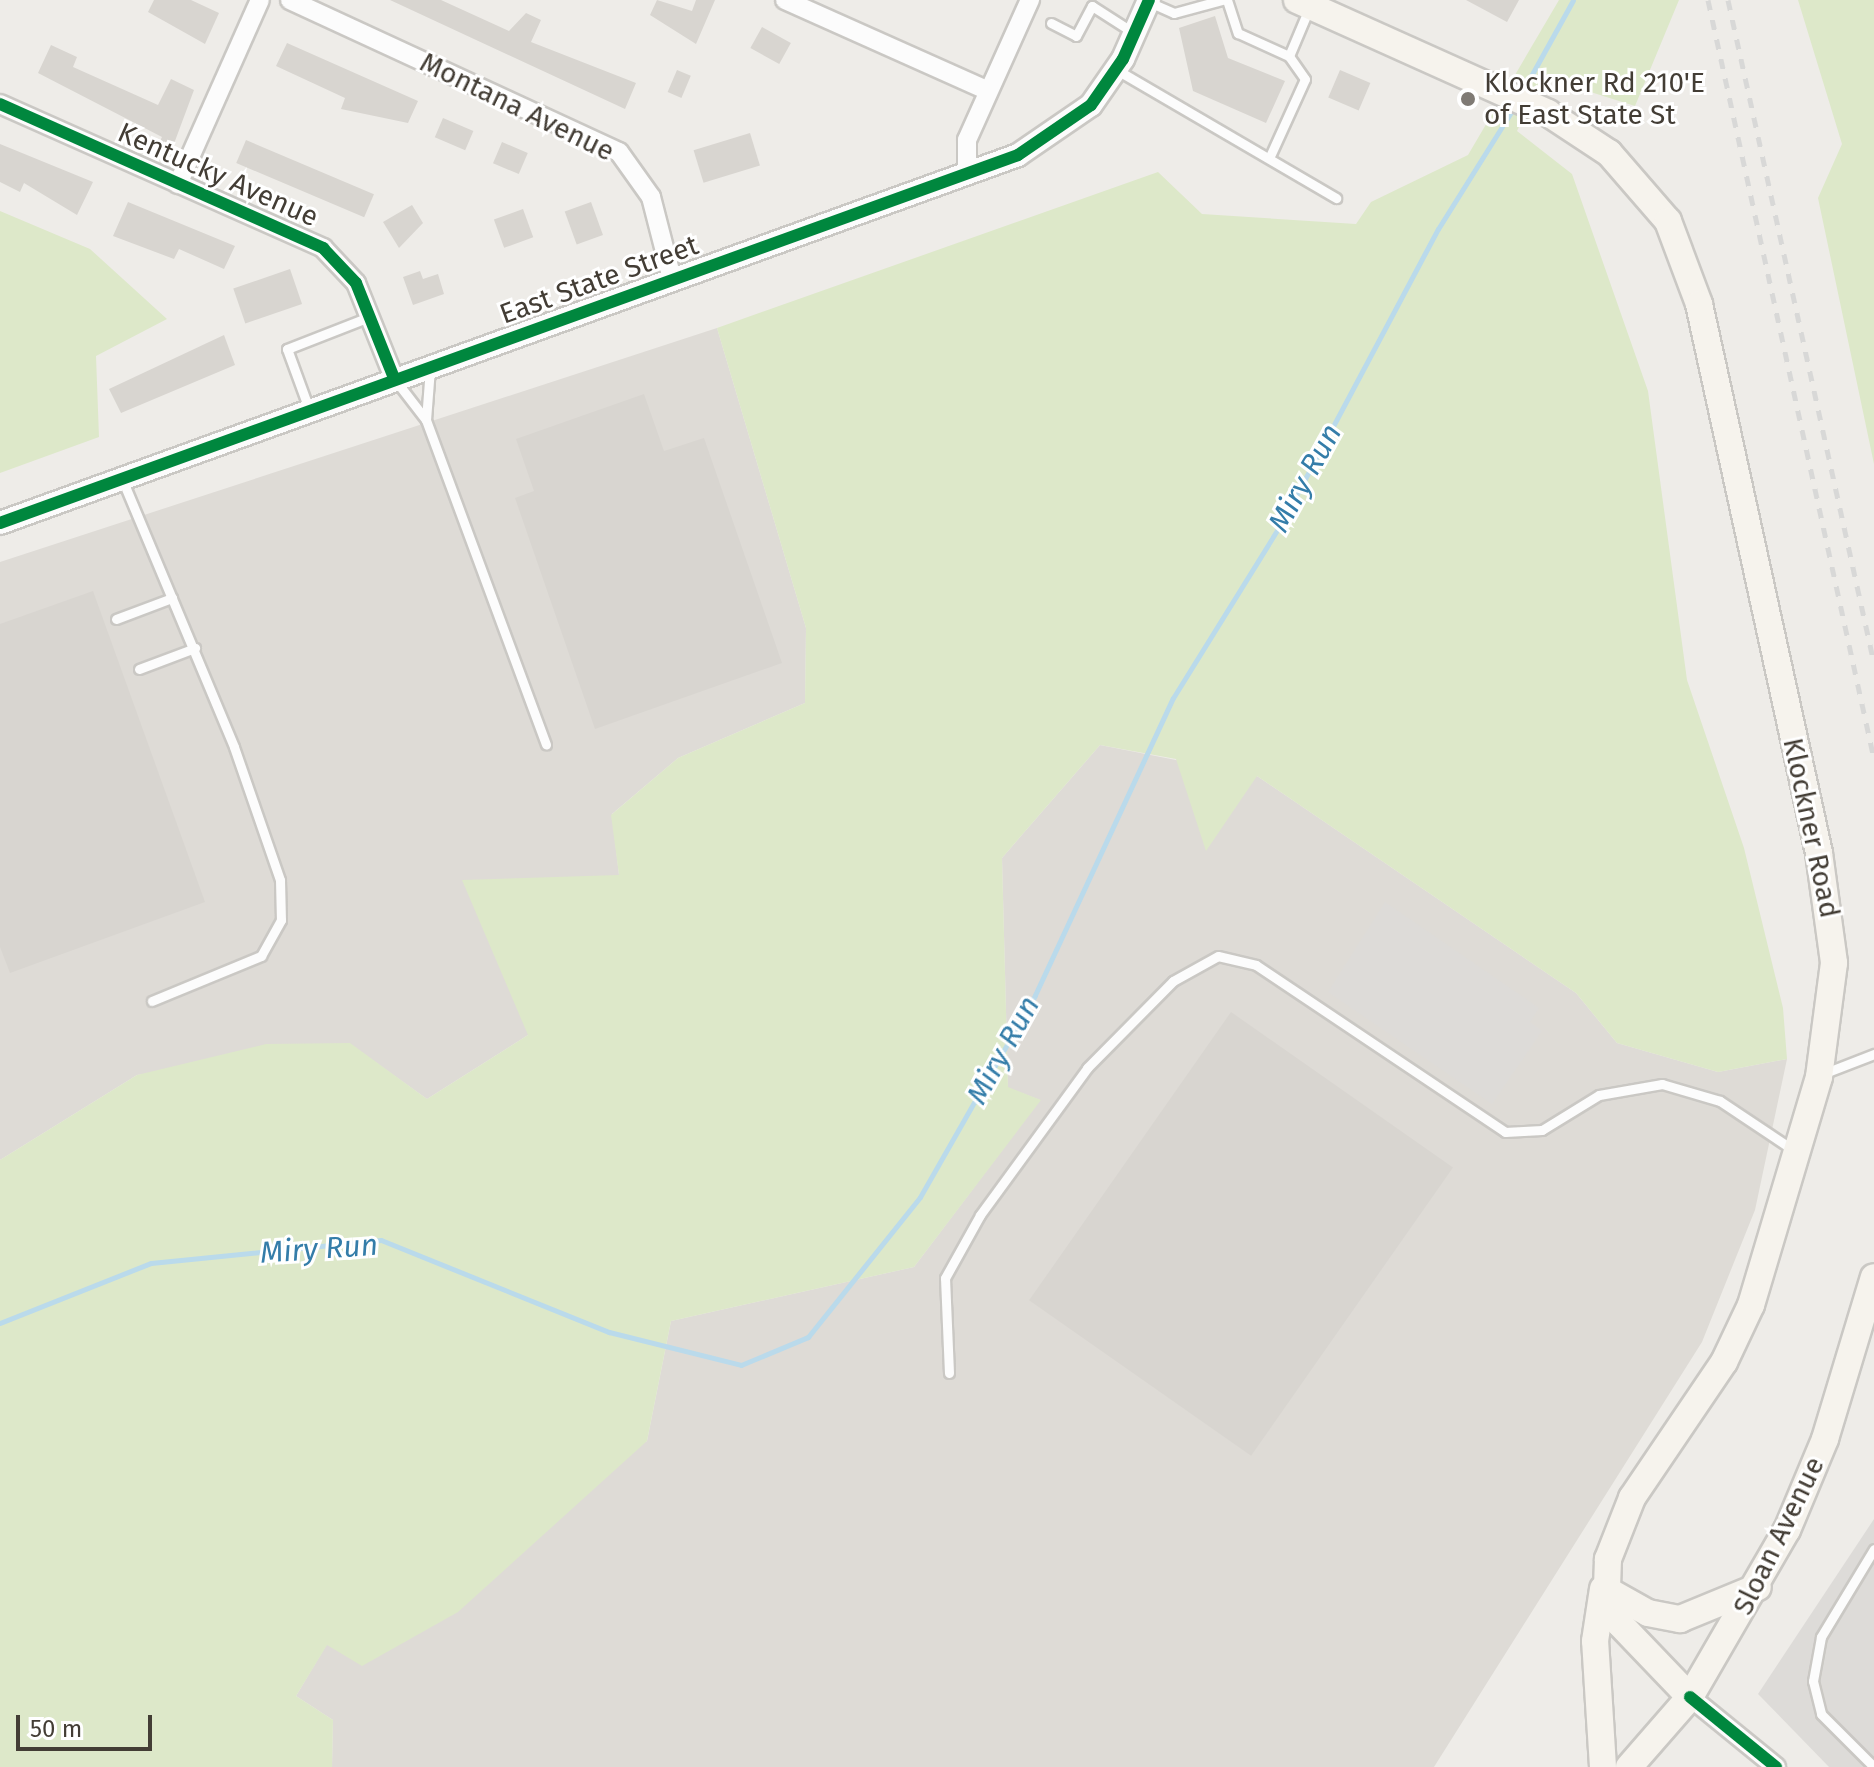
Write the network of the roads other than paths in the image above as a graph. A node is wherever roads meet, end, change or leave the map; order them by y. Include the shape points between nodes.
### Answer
1 (260, 0) edge
2 (290, 0) edge
3 (785, 0) edge
4 (1030, 0) edge
5 (1225, 0) edge
6 (1148, 1) edge
7 (1303, 3) edge
8 (1051, 23) dead end
9 (1134, 33) junction
10 (1289, 56) junction
11 (1117, 70) junction
12 (988, 91) junction
13 (0, 104) edge
14 (1271, 154) junction
15 (967, 173) junction
16 (178, 184) junction
17 (1336, 198) dead end
18 (672, 279) junction
19 (369, 317) junction
20 (430, 365) junction
21 (394, 378) junction
22 (309, 410) junction
23 (426, 420) junction
24 (122, 479) junction
25 (0, 523) edge
26 (172, 598) junction
27 (116, 619) dead end
28 (195, 648) junction
29 (139, 669) dead end
30 (546, 744) dead end
31 (152, 1001) dead end
32 (1874, 1054) edge
33 (1819, 1077) junction
34 (1798, 1152) junction
35 (1874, 1277) edge
36 (949, 1373) dead end
37 (1874, 1549) edge
38 (1606, 1583) junction
39 (1758, 1587) junction
40 (1690, 1697) junction
41 (1603, 1767) edge
42 (1629, 1767) edge
43 (1776, 1767) edge
44 (1874, 1767) edge

1 - 16 street
2 - 18 street, Montana Avenue via 619,152 651,197
3 - 12 street
4 - 12 street
5 - 6 lane via 1174,13
5 - 10 lane via 1238,33
6 - 9 street, East State Street
7 - 10 lane
7 - 33 main road, Klockner Road via 1548,113 1633,176 1675,234 1699,304 1829,906 1834,982
8 - 9 lane via 1076,36 1092,6
9 - 11 street, East State Street
10 - 14 lane via 1305,79
11 - 14 lane
11 - 15 street, East State Street via 1091,105 1047,141
12 - 15 street via 967,140
13 - 16 street, Kentucky Avenue
14 - 17 lane
15 - 18 street, East State Street
16 - 19 street, Kentucky Avenue via 323,248 356,283
18 - 20 street, East State Street
19 - 21 street, Kentucky Avenue
19 - 22 lane via 287,349
20 - 21 street, East State Street
20 - 23 lane
21 - 22 street, East State Street
21 - 23 lane
22 - 24 street, East State Street
23 - 30 lane
24 - 25 street, East State Street
24 - 26 lane
26 - 27 lane
26 - 28 lane
28 - 29 lane
28 - 31 lane via 280,880 281,920 261,956
32 - 33 lane via 1841,1061
33 - 34 main road, Klockner Road
34 - 36 lane via 1720,1101 1662,1084 1599,1095 1542,1130 1505,1132 1256,965 1218,956 1173,981 1087,1068 980,1215 945,1278
34 - 38 main road, Klockner Road via 1743,1324 1632,1498
35 - 39 main road, Sloan Avenue via 1813,1471
37 - 44 lane via 1821,1637 1813,1681 1821,1714
38 - 39 main road via 1648,1613 1680,1619
38 - 40 main road via 1637,1648
38 - 41 main road, Klockner Road via 1595,1641
39 - 40 main road, Sloan Avenue
40 - 42 main road, Sloan Avenue
40 - 43 street

